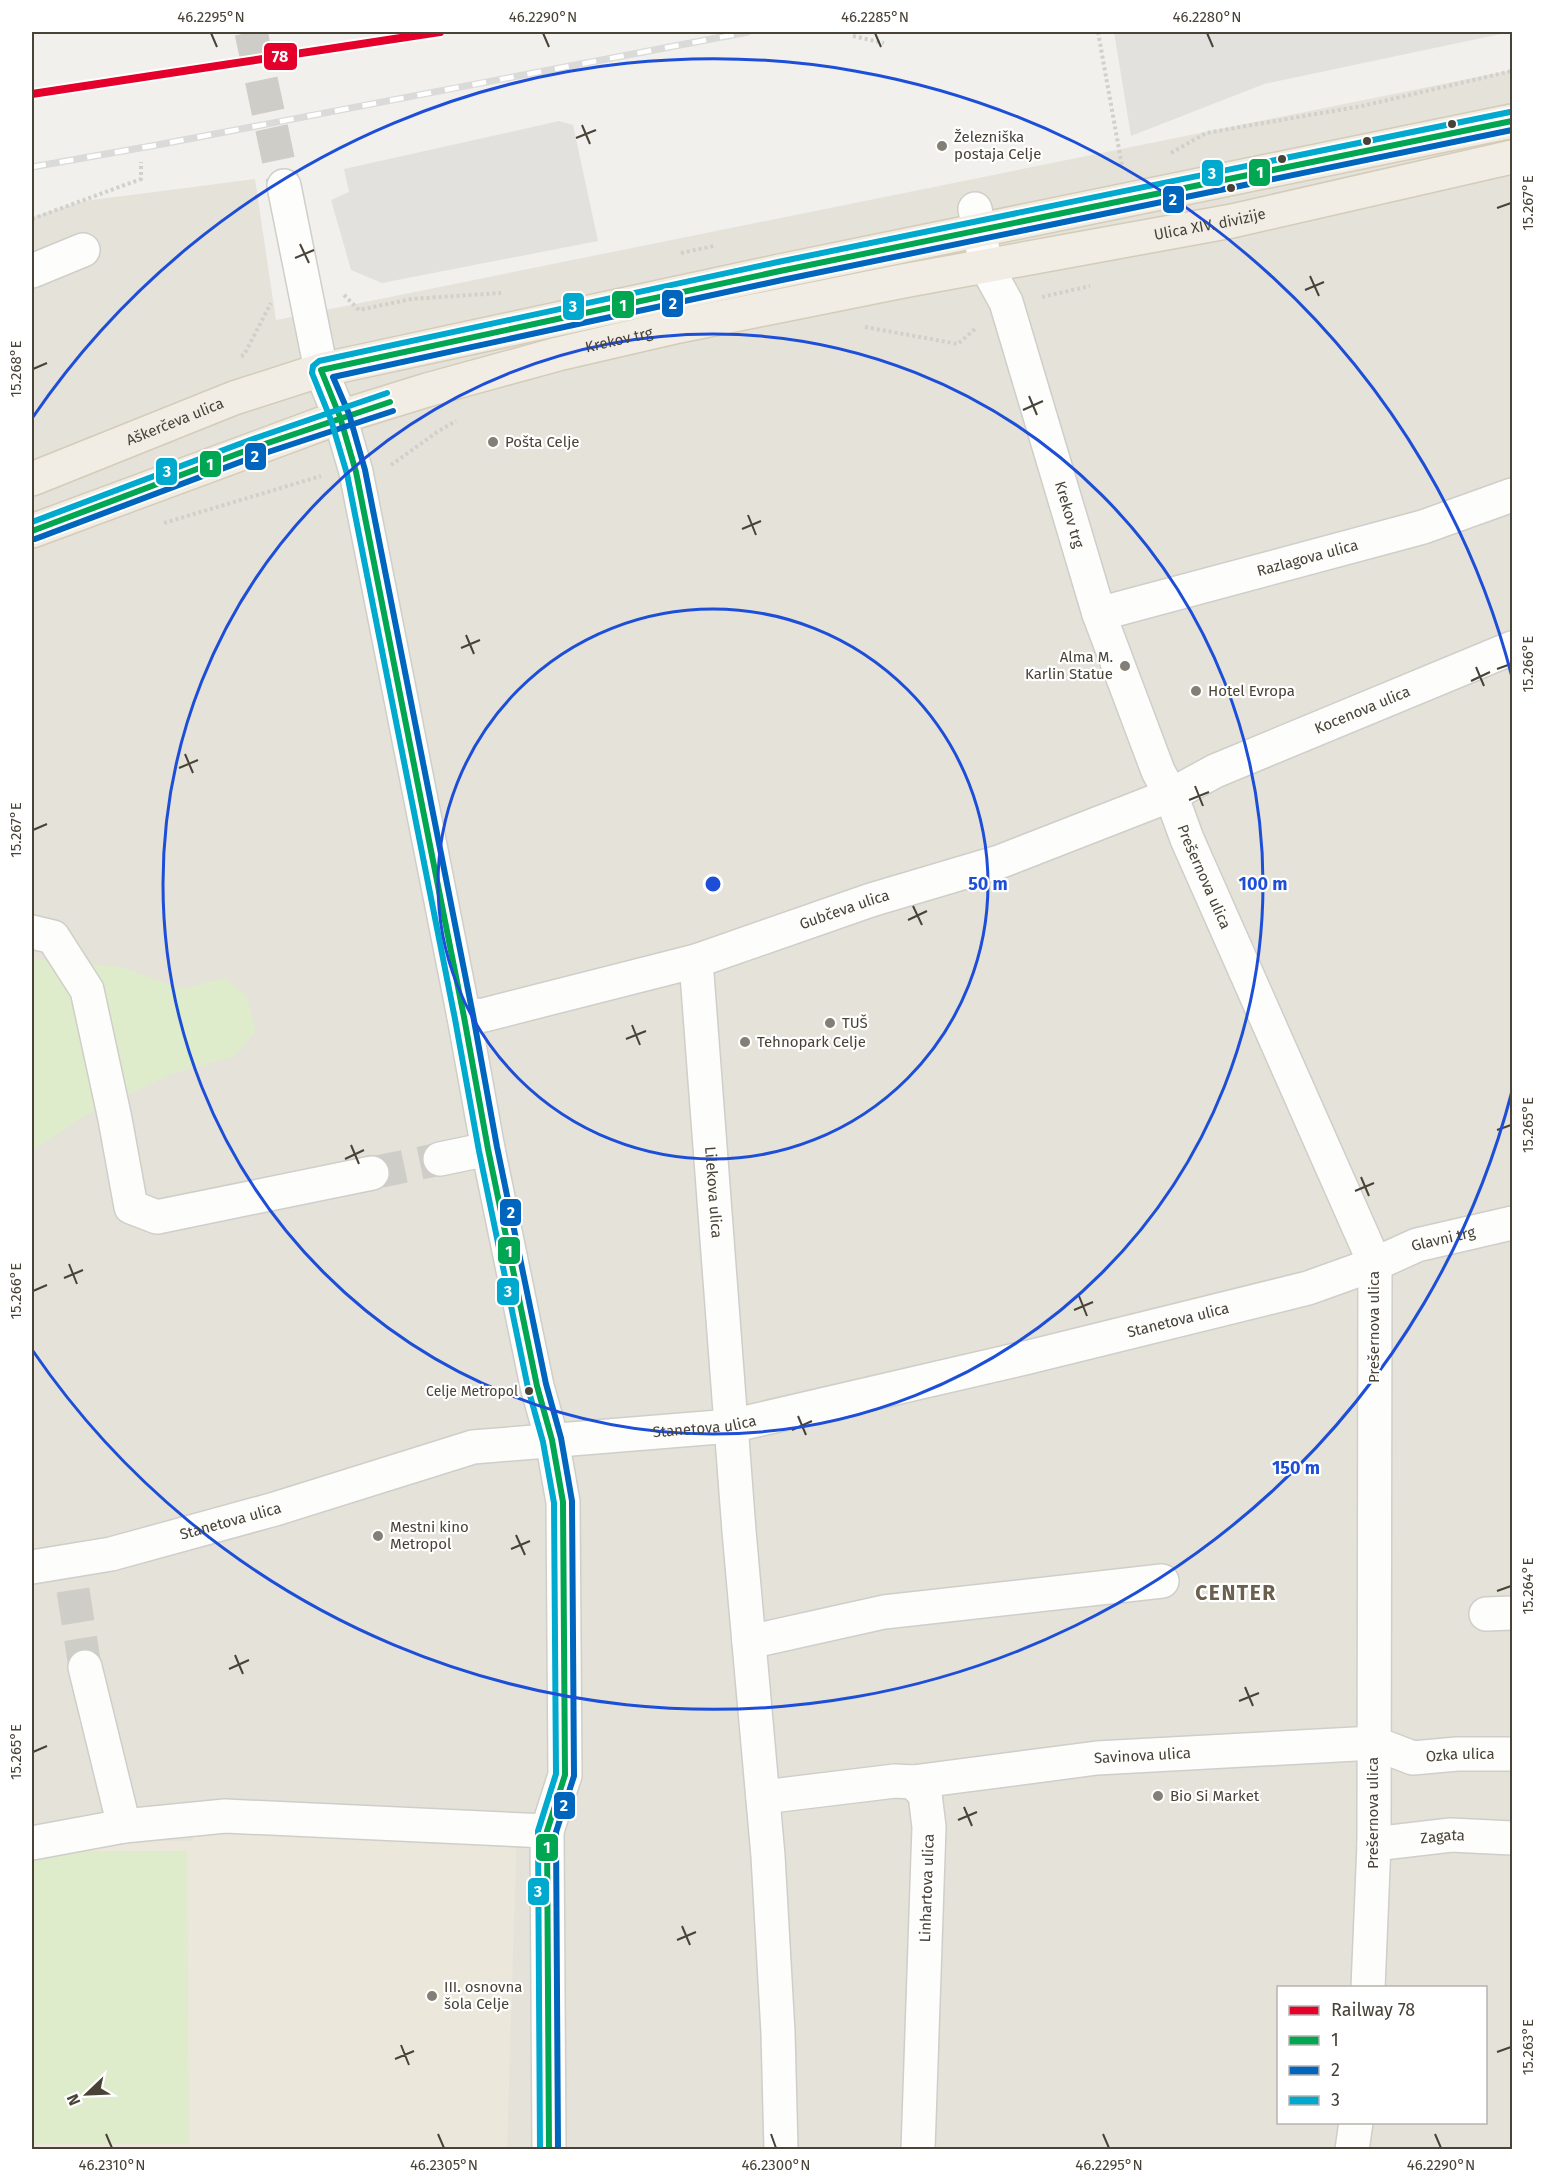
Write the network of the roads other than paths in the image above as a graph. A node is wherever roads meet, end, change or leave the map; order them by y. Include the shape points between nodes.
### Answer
1 (1512, 121) edge
2 (1512, 157) edge
3 (284, 186) tunnel mouth
4 (977, 220) junction
5 (83, 250) dead end
6 (986, 266) junction
7 (32, 271) edge
8 (903, 281) joint
9 (321, 370) junction
10 (340, 417) junction
11 (32, 479) edge
12 (1512, 495) edge
13 (32, 531) edge
14 (1099, 614) junction
15 (1512, 648) edge
16 (1215, 771) joint
17 (1171, 795) junction
18 (32, 932) edge
19 (696, 961) junction
20 (464, 1017) junction
21 (488, 1149) junction
22 (440, 1160) tunnel mouth
23 (372, 1173) tunnel mouth
24 (1512, 1223) edge
25 (1375, 1264) junction
26 (731, 1425) junction
27 (552, 1440) junction
28 (32, 1567) edge
29 (1162, 1581) dead end
30 (749, 1642) junction
31 (86, 1667) tunnel mouth
32 (1374, 1743) junction
33 (1512, 1754) edge
34 (913, 1782) junction
35 (763, 1797) junction
36 (124, 1826) junction
37 (548, 1831) junction
38 (1512, 1838) edge
39 (32, 1843) edge
40 (1374, 1844) junction
41 (1368, 1986) edge
42 (1356, 2124) edge
43 (549, 2150) edge
44 (781, 2150) edge
45 (918, 2150) edge
46 (1352, 2150) edge

1 - 4 main road
2 - 6 main road, Ulica XIV. divizije via 1232,221
3 - 9 street
4 - 6 street, Krekov trg
4 - 9 main road via 780,271
5 - 7 street
6 - 8 main road, Ulica XIV. divizije
6 - 14 street, Krekov trg via 1006,302
8 - 10 main road, Krekov trg via 558,354
9 - 10 street
9 - 11 main road, Aškerčeva ulica via 234,398
10 - 13 main road
10 - 20 street via 356,472
12 - 14 street, Razlagova ulica via 1423,527
14 - 17 street, Prešernova ulica via 1158,771
15 - 16 street, Kocenova ulica
16 - 17 street, Gubčeva ulica
17 - 19 street, Gubčeva ulica via 999,862 871,900
17 - 25 street, Prešernova ulica
18 - 23 street via 53,938 87,990 131,1207 157,1217
19 - 20 street, Gubčeva ulica
19 - 26 street, Lilekova ulica
20 - 21 street
21 - 22 street
21 - 27 street via 537,1386
24 - 25 street, Glavni trg via 1417,1245
25 - 26 street, Stanetova ulica via 1308,1288
25 - 32 street, Prešernova ulica
26 - 27 street, Stanetova ulica
26 - 30 street
27 - 28 street, Stanetova ulica via 474,1447 275,1509 111,1554 71,1576
27 - 37 street via 563,1502 565,1775
29 - 30 street via 884,1612
30 - 35 street
31 - 36 street
32 - 33 street, Ozka ulica via 1413,1758
32 - 34 street, Savinova ulica via 1097,1758
32 - 40 street, Prešernova ulica
34 - 35 street via 856,1784
34 - 45 street, Linhartova ulica via 925,1794 929,1827
35 - 44 street
36 - 37 street via 225,1816
36 - 39 street
37 - 43 street
38 - 40 street, Zagata via 1451,1835
40 - 41 street, Prešernova ulica
42 - 46 street

